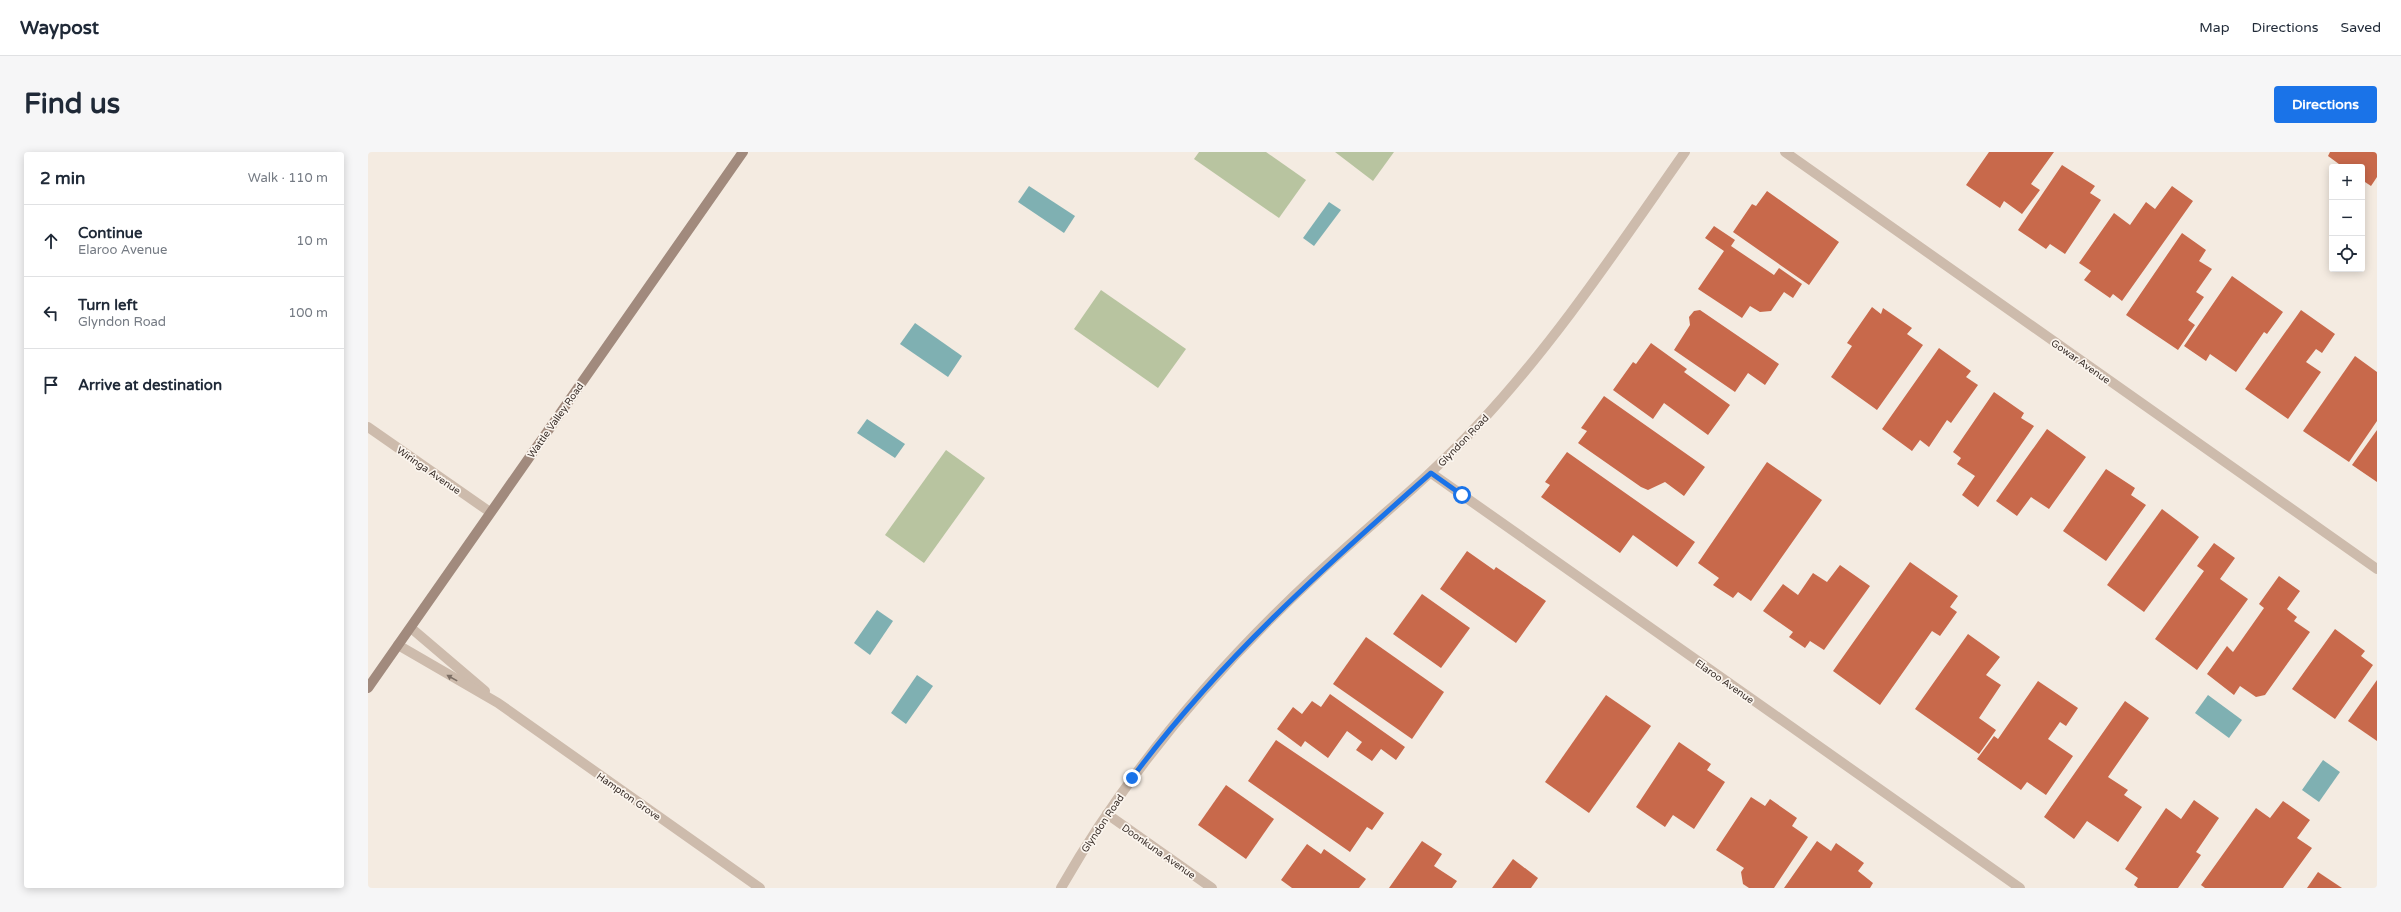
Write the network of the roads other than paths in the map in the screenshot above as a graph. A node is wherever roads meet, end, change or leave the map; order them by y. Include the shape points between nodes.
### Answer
1 (743, 152) edge
2 (1685, 152) edge
3 (1785, 152) edge
4 (368, 427) edge
5 (1431, 473) junction
6 (490, 512) junction
7 (2377, 570) edge
8 (411, 628) junction
9 (398, 646) junction
10 (368, 688) edge
11 (498, 703) junction
12 (1107, 814) junction
13 (760, 888) edge
14 (1061, 888) edge
15 (1212, 888) edge
16 (2020, 888) edge

1 - 6 street, Wattle Valley Road
2 - 5 street, Glyndon Road via 1556,334 1477,427
3 - 7 street, Gowar Avenue
4 - 6 street, Wiringa Avenue
5 - 12 street, Glyndon Road via 1316,575 1222,668 1159,742
5 - 16 street, Elaroo Avenue
6 - 8 street, Wattle Valley Road
8 - 9 street, Wattle Valley Road
8 - 11 street, Hampton Grove
9 - 10 street, Wattle Valley Road
11 -> 9 street, Hampton Grove
11 - 13 street, Hampton Grove
12 - 14 street, Glyndon Road
12 - 15 street, Doonkuna Avenue

